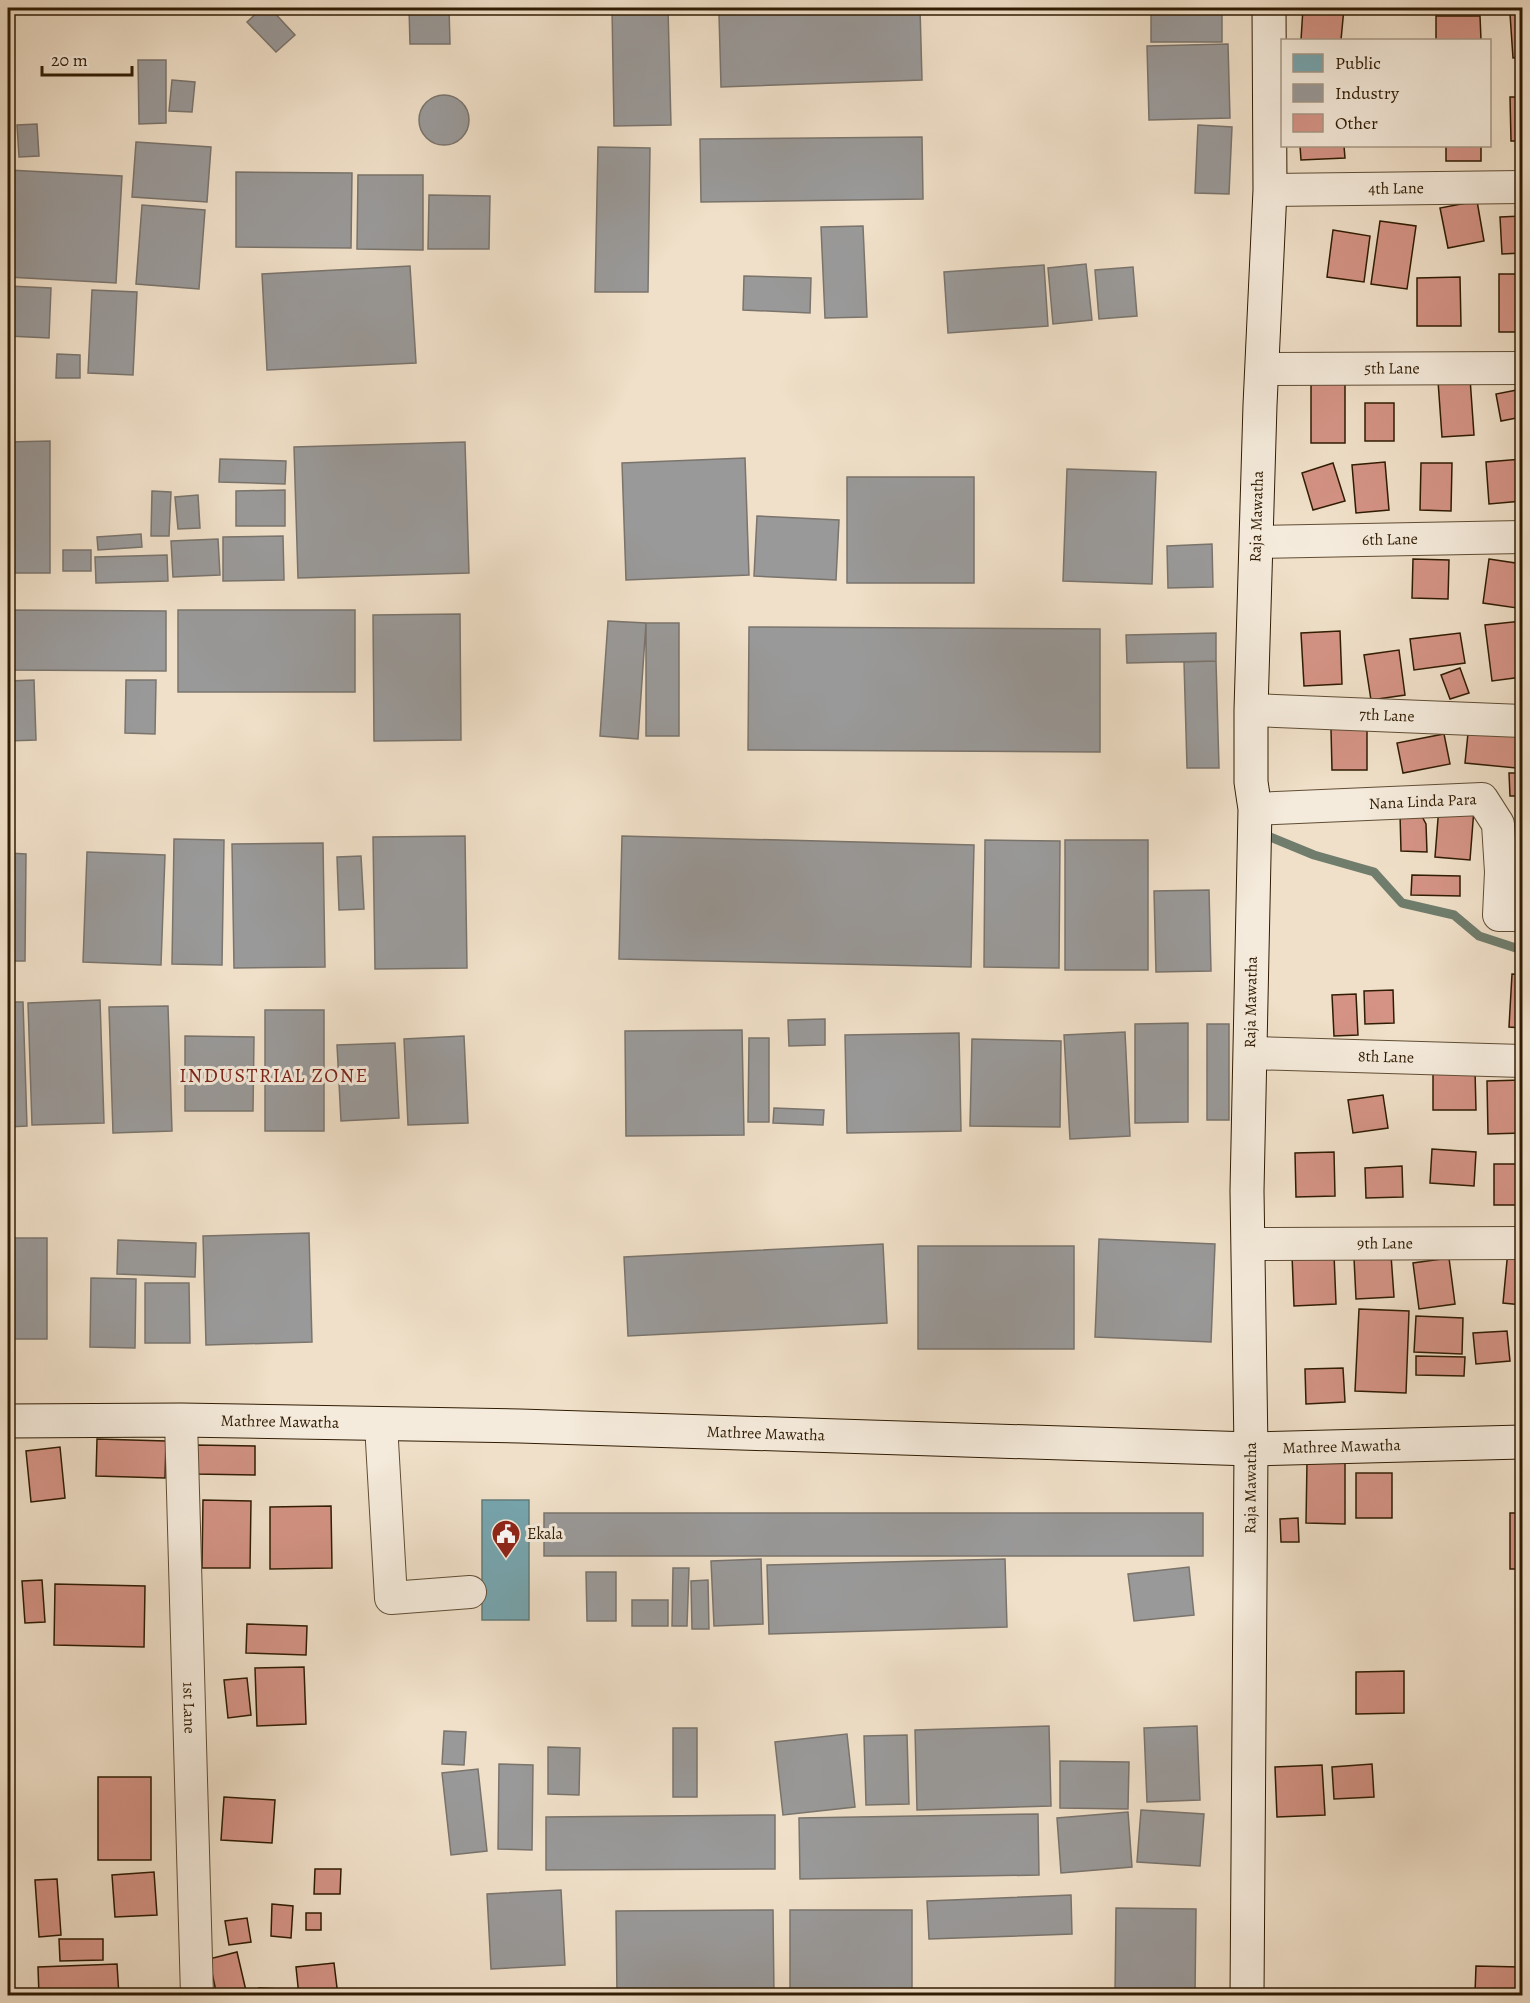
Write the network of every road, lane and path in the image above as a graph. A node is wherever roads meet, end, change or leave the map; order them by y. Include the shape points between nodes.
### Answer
1 (1269, 8) edge
2 (1522, 187) edge
3 (1270, 190) junction
4 (1522, 368) edge
5 (1263, 369) junction
6 (1522, 537) edge
7 (1256, 542) junction
8 (1251, 710) junction
9 (1522, 721) edge
10 (1255, 809) junction
11 (1522, 915) edge
12 (1251, 1053) junction
13 (1522, 1061) edge
14 (1522, 1243) edge
15 (1249, 1244) junction
16 (181, 1420) junction
17 (8, 1421) edge
18 (381, 1424) junction
19 (1522, 1442) edge
20 (1251, 1449) junction
21 (470, 1592) dead end
22 (197, 1995) edge
23 (1247, 1995) edge

1 - 3 street, Raja Mawatha
2 - 3 street, 4th Lane
3 - 5 street, Raja Mawatha
4 - 5 street, 5th Lane
5 - 7 street, Raja Mawatha
6 - 7 street, 6th Lane
7 - 8 street, Raja Mawatha
8 - 9 street, 7th Lane
8 - 10 street, Raja Mawatha
10 - 11 street, Nana Linda Para via 1482,799 1498,824 1499,915
10 - 12 street, Raja Mawatha
12 - 13 street, 8th Lane
12 - 15 street, Raja Mawatha
14 - 15 street, 9th Lane
15 - 20 street, Raja Mawatha
16 - 17 street, Mathree Mawatha
16 - 18 street, Mathree Mawatha
16 - 22 street, 1st Lane
18 - 20 street, Mathree Mawatha
18 - 21 street via 391,1598
19 - 20 street, Mathree Mawatha
20 - 23 street, Raja Mawatha

